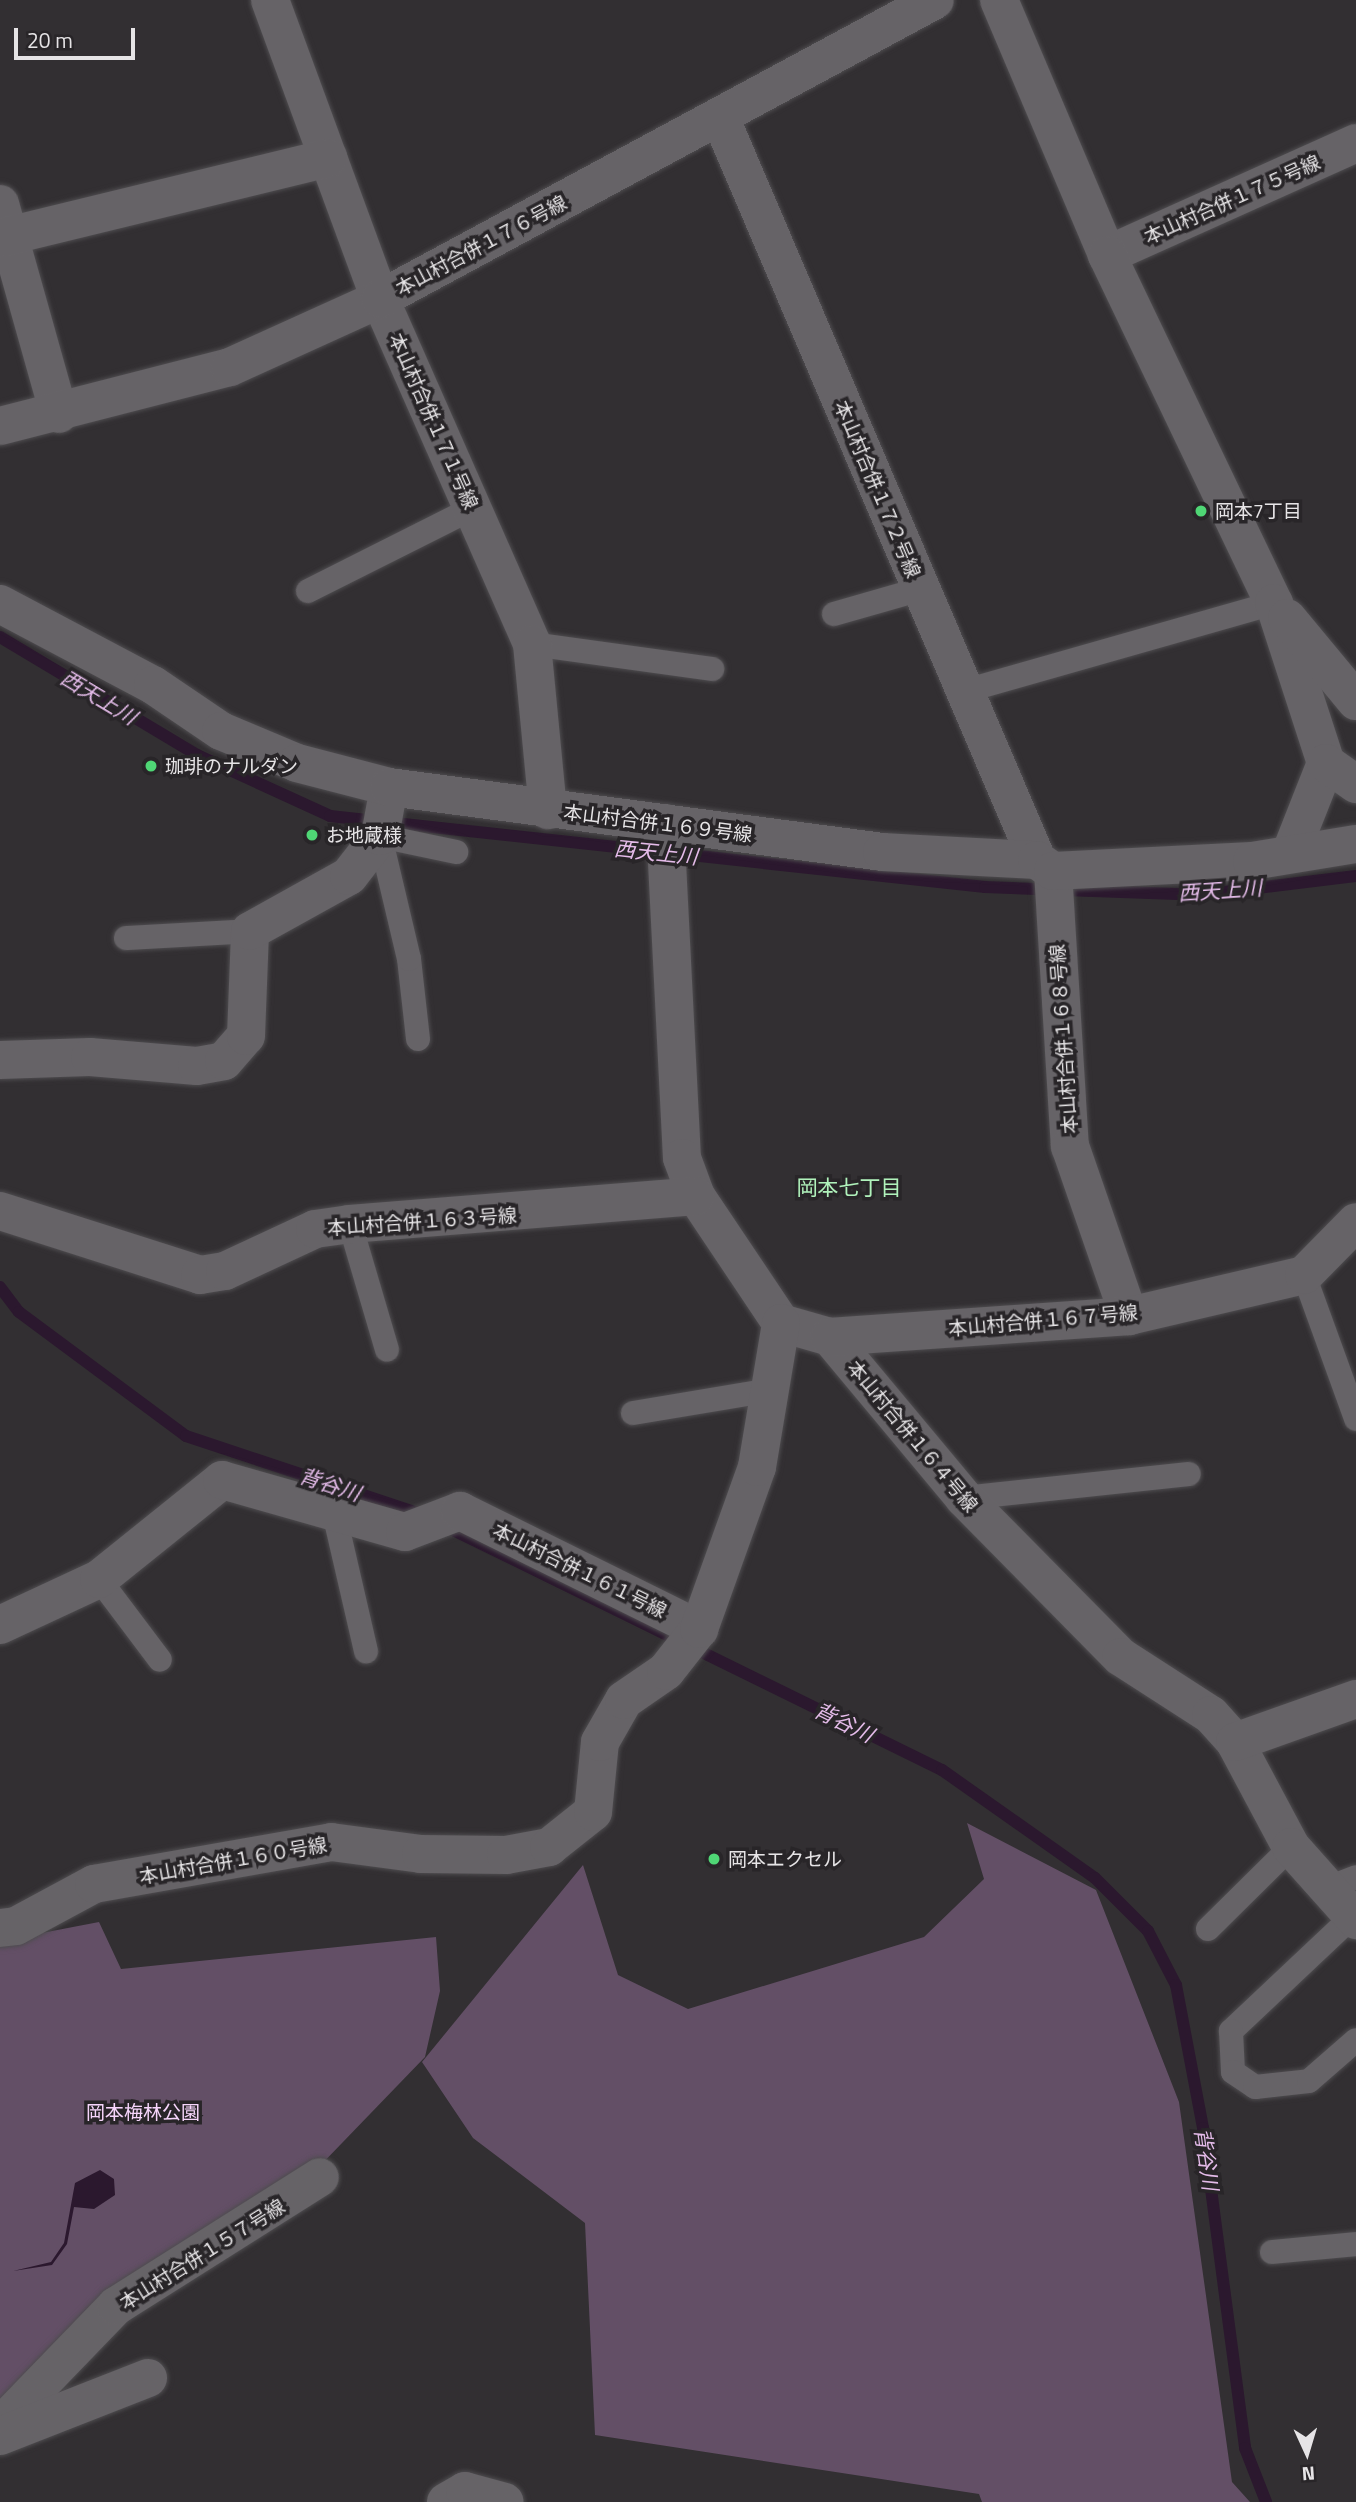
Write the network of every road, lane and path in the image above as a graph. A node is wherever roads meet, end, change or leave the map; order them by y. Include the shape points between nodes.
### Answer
1 (270, 0) edge
2 (934, 0) edge
3 (999, 0) edge
4 (720, 117) junction
5 (1356, 143) edge
6 (328, 158) junction
7 (4, 226) edge
8 (1107, 255) junction
9 (380, 299) junction
10 (59, 414) junction
11 (0, 426) edge
12 (473, 508) junction
13 (921, 589) junction
14 (308, 592) dead end
15 (1274, 603) junction
16 (0, 604) edge
17 (834, 614) dead end
18 (533, 644) junction
19 (712, 669) dead end
20 (965, 691) junction
21 (1356, 701) edge
22 (1341, 773) edge
23 (389, 787) junction
24 (548, 810) junction
25 (665, 824) junction
26 (380, 836) junction
27 (1356, 844) edge
28 (456, 852) dead end
29 (1291, 852) junction
30 (1045, 866) junction
31 (250, 931) junction
32 (126, 938) dead end
33 (418, 1039) dead end
34 (0, 1060) edge
35 (696, 1196) junction
36 (0, 1211) edge
37 (1356, 1222) edge
38 (350, 1224) junction
39 (1304, 1275) junction
40 (1129, 1316) junction
41 (780, 1323) junction
42 (830, 1337) junction
43 (387, 1350) dead end
44 (770, 1390) junction
45 (633, 1413) dead end
46 (1356, 1419) edge
47 (1189, 1474) dead end
48 (964, 1498) junction
49 (335, 1517) junction
50 (99, 1579) junction
51 (0, 1625) edge
52 (699, 1629) junction
53 (366, 1651) dead end
54 (160, 1660) dead end
55 (1356, 1699) edge
56 (1235, 1741) junction
57 (1291, 1847) junction
58 (1348, 1900) edge
59 (0, 1928) edge
60 (1208, 1930) dead end
61 (1356, 2040) edge
62 (320, 2177) dead end
63 (1356, 2244) edge
64 (1272, 2252) dead end
65 (148, 2378) dead end
66 (0, 2426) edge
67 (0, 2436) edge
68 (446, 2502) edge
69 (505, 2502) edge

1 - 6 street, 本山村合併１７１号線
2 - 4 street, 本山村合併１７６号線
3 - 8 street
4 - 9 street, 本山村合併１７６号線
4 - 13 street, 本山村合併１７２号線
5 - 8 street, 本山村合併１７５号線
6 - 7 street
6 - 9 street, 本山村合併１７１号線
7 - 10 street
8 - 15 street
9 - 10 street, 本山村合併１７６号線 via 230,367
9 - 12 street, 本山村合併１７１号線
10 - 11 street, 本山村合併１７６号線
12 - 14 lane
12 - 18 street, 本山村合併１７１号線
13 - 17 lane
13 - 20 street, 本山村合併１７２号線
15 - 20 lane
15 - 21 street
15 - 22 street
16 - 23 street, 本山村合併１６９号線 via 153,685 221,731 296,763
18 - 19 lane
18 - 24 street, 本山村合併１７１号線
20 - 30 street, 本山村合併１７２号線
22 - 29 street
23 - 24 street, 本山村合併１６９号線
23 - 26 street
24 - 25 street, 本山村合併１６９号線
25 - 30 street, 本山村合併１６９号線
25 - 35 street via 663,869 682,1158
26 - 28 lane
26 - 31 street via 349,876
26 - 33 lane via 409,958
27 - 29 street, 本山村合併１６９号線
29 - 30 street, 本山村合併１６９号線 via 1252,861
30 - 40 street, 本山村合併１６８号線 via 1056,919 1070,1146
31 - 32 lane
31 - 34 street via 246,1036 224,1061 197,1066 90,1057
35 - 38 street, 本山村合併１６３号線
35 - 41 street
36 - 38 street, 本山村合併１６３号線 via 200,1275 225,1271 315,1230
37 - 39 street
38 - 43 lane
39 - 40 street, 本山村合併１６７号線
39 - 46 lane
40 - 42 street, 本山村合併１６７号線
41 - 42 street
41 - 44 street, 本山村合併１６０号線
42 - 48 street, 本山村合併１６４号線
44 - 45 lane
44 - 52 street, 本山村合併１６０号線 via 757,1467
47 - 48 lane
48 - 56 street, 本山村合併１６４号線 via 1121,1657 1211,1715
49 - 50 street via 222,1480
49 - 52 street, 本山村合併１６１号線 via 405,1532 460,1511
49 - 53 lane
50 - 51 street
50 - 54 lane
52 - 59 street, 本山村合併１６０号線 via 666,1671 624,1700 600,1742 593,1812 549,1847 506,1855 421,1854 331,1842 94,1884 16,1926
55 - 56 street
56 - 57 street, 本山村合併１６４号線
57 - 58 street, 本山村合併１６４号線
57 - 60 lane
58 - 61 lane via 1231,2031 1233,2072 1255,2087 1309,2081
62 - 66 street, 本山村合併１５７号線 via 116,2306
63 - 64 lane
65 - 67 street
68 - 69 street via 465,2491

